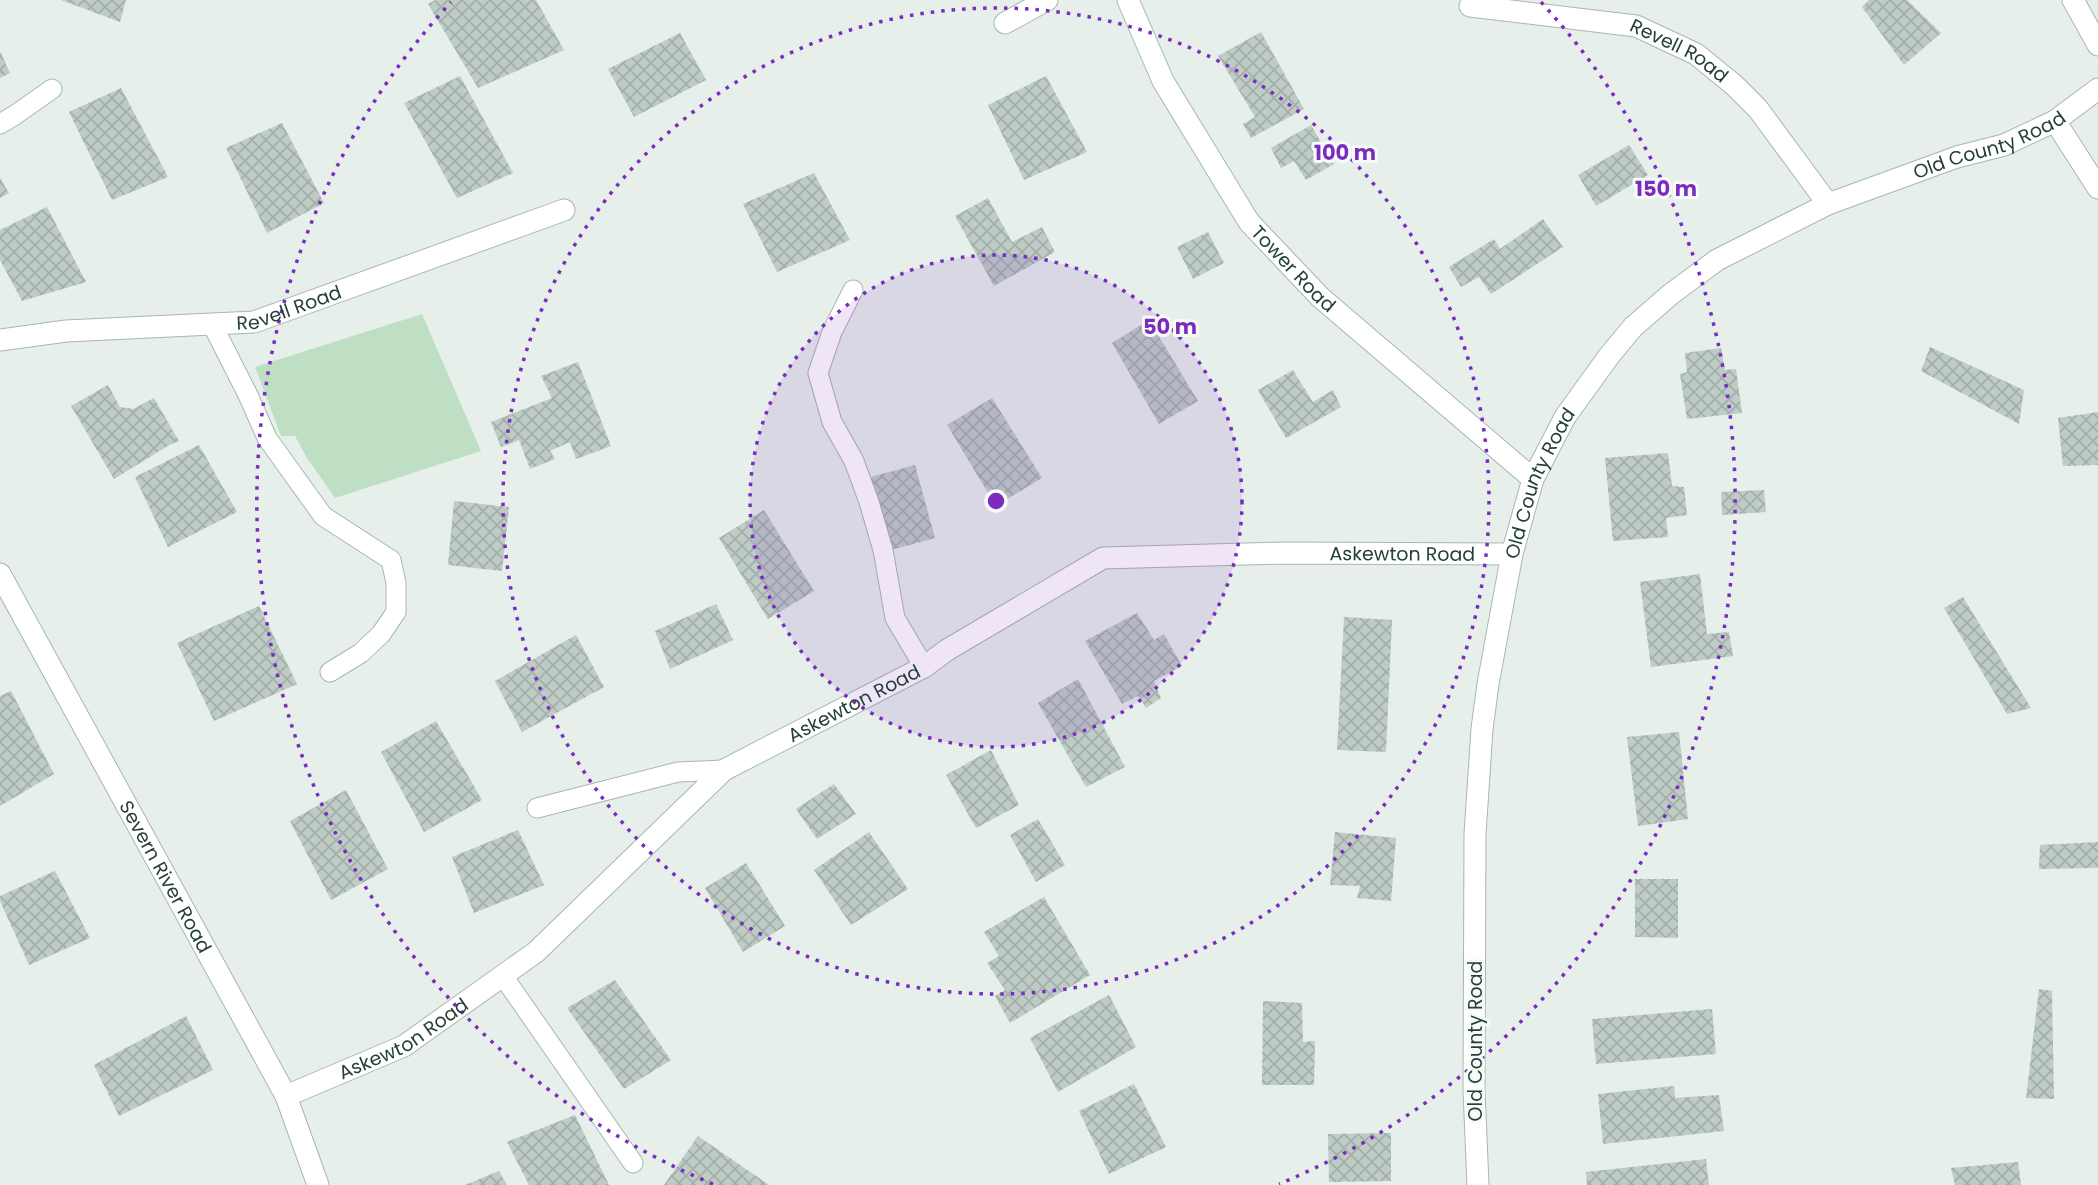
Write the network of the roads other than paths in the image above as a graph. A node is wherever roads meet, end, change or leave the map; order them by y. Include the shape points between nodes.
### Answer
1 (1047, 0) edge
2 (1128, 0) edge
3 (2073, 0) edge
4 (1470, 6) dead end
5 (1005, 23) dead end
6 (2098, 45) edge
7 (52, 89) dead end
8 (2098, 89) edge
9 (2055, 121) junction
10 (0, 124) edge
11 (2098, 188) edge
12 (1828, 204) junction
13 (564, 210) dead end
14 (853, 290) dead end
15 (212, 324) junction
16 (0, 340) edge
17 (1533, 479) junction
18 (1512, 554) junction
19 (0, 574) edge
20 (924, 667) junction
21 (330, 672) dead end
22 (724, 770) junction
23 (537, 808) dead end
24 (503, 976) junction
25 (286, 1096) junction
26 (634, 1163) dead end
27 (318, 1185) edge
28 (1478, 1185) edge

1 - 5 street
2 - 17 street, Tower Road via 1163,81 1249,222 1320,297
3 - 6 street
4 - 12 street, Revell Road via 1636,26 1696,54 1758,109
7 - 10 lane
8 - 9 street, Old County Road
9 - 11 street
9 - 12 street, Old County Road via 2004,145 1957,157
12 - 17 street, Old County Road via 1717,260 1633,327 1565,417
13 - 15 street, Revell Road via 254,322
14 - 20 lane via 818,373 832,422 854,461 869,502 895,618
15 - 16 street, Revell Road via 66,331
15 - 21 lane via 267,438 323,516 391,560 396,612 361,653
17 - 18 street, Old County Road
18 - 20 street, Askewton Road via 1103,558
18 - 28 street, Old County Road via 1484,718 1475,834
19 - 25 street, Severn River Road
20 - 22 street, Askewton Road
22 - 23 lane via 678,772
22 - 24 street, Askewton Road via 536,952
24 - 25 street, Askewton Road via 404,1046
24 - 26 lane
25 - 27 street, Severn River Road

